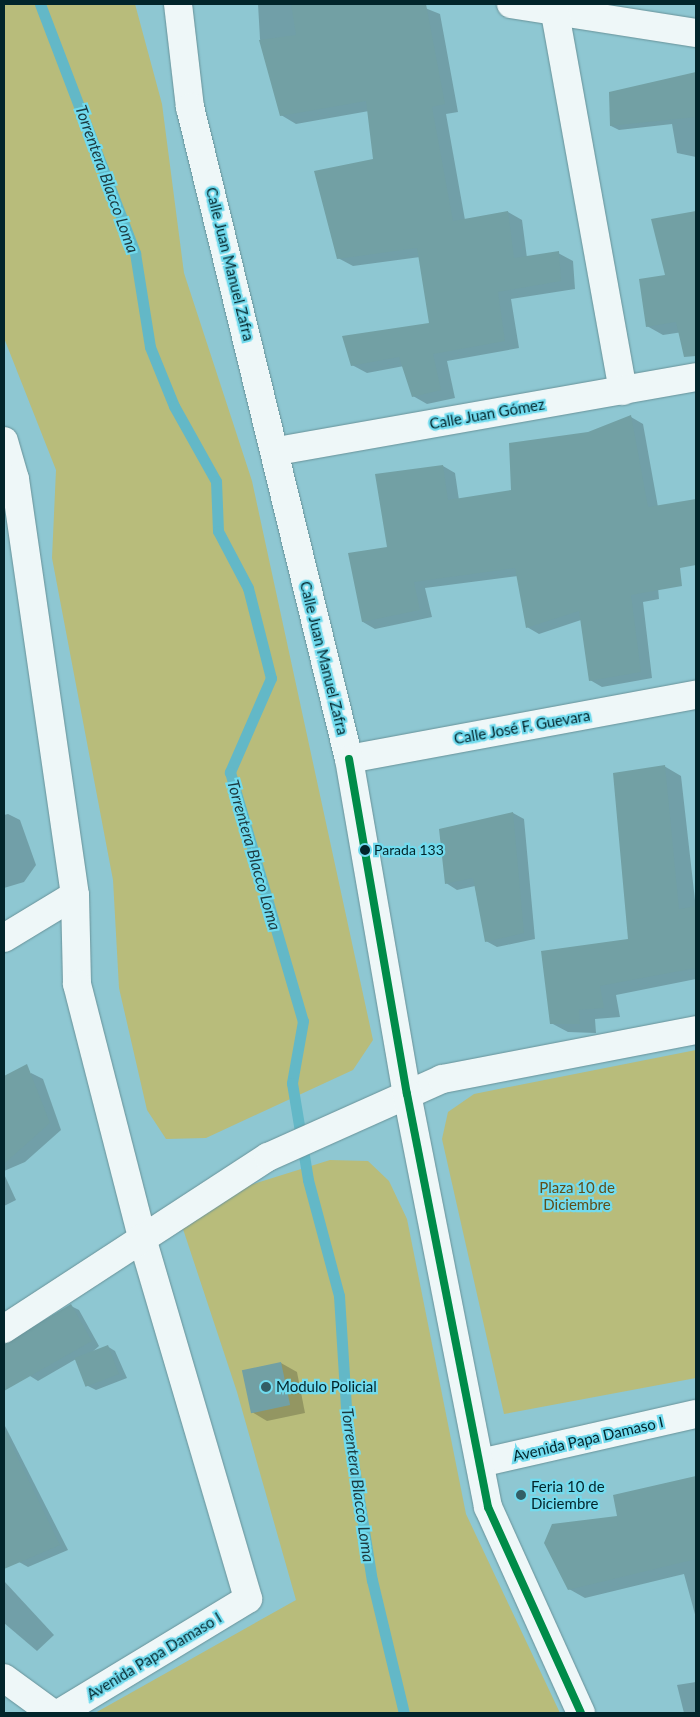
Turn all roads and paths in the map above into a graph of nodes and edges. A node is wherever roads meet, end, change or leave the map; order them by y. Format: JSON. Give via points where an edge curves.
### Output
{"nodes":[{"id":1,"x":178,"y":4,"type":"edge"},
{"id":2,"x":511,"y":4,"type":"edge"},
{"id":3,"x":555,"y":13,"type":"junction"},
{"id":4,"x":696,"y":34,"type":"edge"},
{"id":5,"x":696,"y":377,"type":"edge"},
{"id":6,"x":623,"y":390,"type":"junction"},
{"id":7,"x":4,"y":441,"type":"edge"},
{"id":8,"x":277,"y":451,"type":"junction"},
{"id":9,"x":14,"y":549,"type":"edge"},
{"id":10,"x":696,"y":695,"type":"edge"},
{"id":11,"x":349,"y":760,"type":"junction"},
{"id":12,"x":75,"y":895,"type":"junction"},
{"id":13,"x":4,"y":938,"type":"edge"},
{"id":14,"x":696,"y":1030,"type":"edge"},
{"id":15,"x":407,"y":1094,"type":"junction"},
{"id":16,"x":142,"y":1238,"type":"junction"},
{"id":17,"x":4,"y":1329,"type":"edge"},
{"id":18,"x":696,"y":1414,"type":"edge"},
{"id":19,"x":480,"y":1463,"type":"junction"},
{"id":20,"x":4,"y":1678,"type":"edge"},
{"id":21,"x":52,"y":1713,"type":"edge"},
{"id":22,"x":60,"y":1713,"type":"edge"},
{"id":23,"x":581,"y":1713,"type":"edge"}],
"edges":[{"from":1,"to":8,"type":"street","name":"Calle Juan Manuel Zafra","via":[[190,107]]},
{"from":2,"to":3,"type":"street"},
{"from":3,"to":4,"type":"street"},
{"from":3,"to":6,"type":"street"},
{"from":5,"to":6,"type":"street","name":"Calle Juan Gómez"},
{"from":6,"to":8,"type":"street","name":"Calle Juan Gómez"},
{"from":7,"to":9,"type":"street","via":[[15,479]]},
{"from":8,"to":11,"type":"street","name":"Calle Juan Manuel Zafra"},
{"from":9,"to":12,"type":"street"},
{"from":10,"to":11,"type":"street","name":"Calle José F. Guevara"},
{"from":11,"to":15,"type":"street","name":"Calle Juan Manuel Zafra"},
{"from":12,"to":13,"type":"street"},
{"from":12,"to":16,"type":"street","via":[[77,984]]},
{"from":14,"to":15,"type":"street","via":[[442,1079]]},
{"from":15,"to":16,"type":"street","via":[[268,1157]]},
{"from":15,"to":19,"type":"street","name":"Calle Juan Manuel Zafra"},
{"from":16,"to":17,"type":"street"},
{"from":16,"to":22,"type":"street","name":"Avenida Papa Damaso I","via":[[248,1599]]},
{"from":18,"to":19,"type":"street","name":"Avenida Papa Damaso I"},
{"from":19,"to":23,"type":"street","name":"Calle Juan Manuel Zafra","via":[[488,1507]]},
{"from":20,"to":21,"type":"street"}]}
